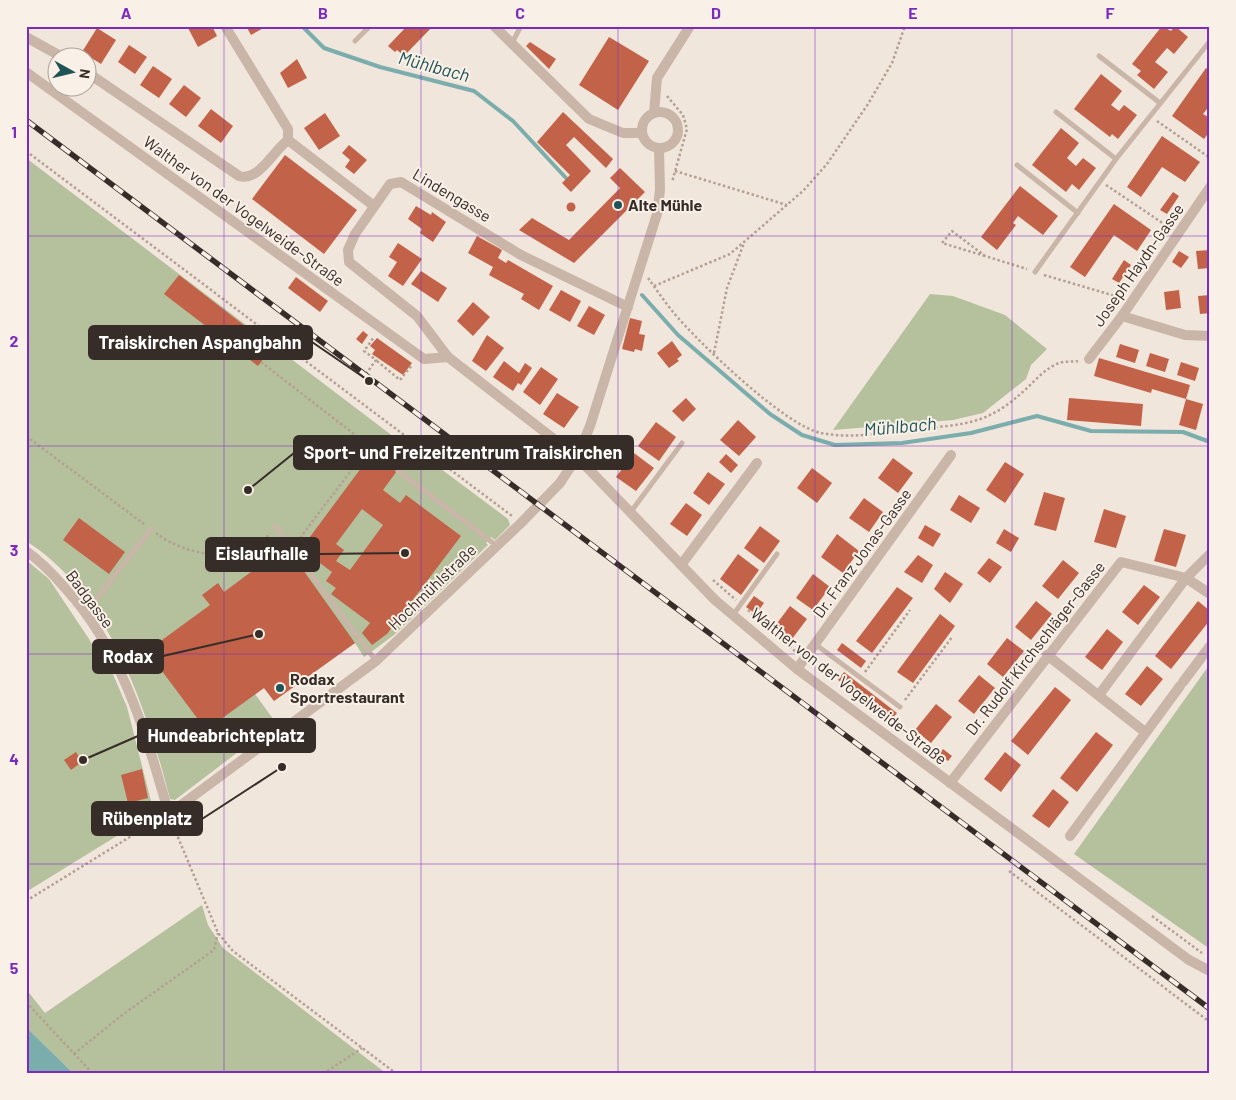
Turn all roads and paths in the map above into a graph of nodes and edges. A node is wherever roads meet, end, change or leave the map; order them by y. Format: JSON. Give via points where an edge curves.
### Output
{"nodes":[{"id":1,"x":225,"y":26,"type":"edge"},
{"id":2,"x":370,"y":26,"type":"edge"},
{"id":3,"x":494,"y":26,"type":"edge"},
{"id":4,"x":521,"y":26,"type":"edge"},
{"id":5,"x":690,"y":26,"type":"edge"},
{"id":6,"x":905,"y":26,"type":"edge"},
{"id":7,"x":26,"y":37,"type":"edge"},
{"id":8,"x":356,"y":41,"type":"dead end"},
{"id":9,"x":1210,"y":41,"type":"edge"},
{"id":10,"x":512,"y":43,"type":"junction"},
{"id":11,"x":48,"y":49,"type":"edge"},
{"id":12,"x":1099,"y":56,"type":"dead end"},
{"id":13,"x":26,"y":72,"type":"edge"},
{"id":14,"x":98,"y":80,"type":"edge"},
{"id":15,"x":1160,"y":103,"type":"junction"},
{"id":16,"x":654,"y":112,"type":"junction"},
{"id":17,"x":1056,"y":112,"type":"dead end"},
{"id":18,"x":1150,"y":116,"type":"junction"},
{"id":19,"x":642,"y":133,"type":"junction"},
{"id":20,"x":288,"y":140,"type":"junction"},
{"id":21,"x":659,"y":148,"type":"junction"},
{"id":22,"x":26,"y":151,"type":"edge"},
{"id":23,"x":1210,"y":158,"type":"edge"},
{"id":24,"x":1116,"y":159,"type":"junction"},
{"id":25,"x":1017,"y":165,"type":"dead end"},
{"id":26,"x":675,"y":171,"type":"dead end"},
{"id":27,"x":1100,"y":182,"type":"junction"},
{"id":28,"x":1210,"y":187,"type":"edge"},
{"id":29,"x":787,"y":205,"type":"junction"},
{"id":30,"x":374,"y":206,"type":"junction"},
{"id":31,"x":1078,"y":213,"type":"junction"},
{"id":32,"x":1178,"y":233,"type":"junction"},
{"id":33,"x":744,"y":242,"type":"junction"},
{"id":34,"x":985,"y":256,"type":"junction"},
{"id":35,"x":641,"y":268,"type":"junction"},
{"id":36,"x":1035,"y":272,"type":"junction"},
{"id":37,"x":654,"y":286,"type":"junction"},
{"id":38,"x":1132,"y":301,"type":"junction"},
{"id":39,"x":628,"y":308,"type":"junction"},
{"id":40,"x":1122,"y":316,"type":"junction"},
{"id":41,"x":380,"y":327,"type":"junction"},
{"id":42,"x":1210,"y":336,"type":"edge"},
{"id":43,"x":714,"y":353,"type":"junction"},
{"id":44,"x":418,"y":355,"type":"junction"},
{"id":45,"x":448,"y":357,"type":"junction"},
{"id":46,"x":1089,"y":359,"type":"joint"},
{"id":47,"x":376,"y":360,"type":"junction"},
{"id":48,"x":261,"y":362,"type":"dead end"},
{"id":49,"x":363,"y":378,"type":"dead end"},
{"id":50,"x":26,"y":436,"type":"edge"},
{"id":51,"x":682,"y":442,"type":"dead end"},
{"id":52,"x":369,"y":446,"type":"junction"},
{"id":53,"x":951,"y":455,"type":"dead end"},
{"id":54,"x":380,"y":456,"type":"dead end"},
{"id":55,"x":577,"y":457,"type":"junction"},
{"id":56,"x":757,"y":464,"type":"dead end"},
{"id":57,"x":398,"y":470,"type":"dead end"},
{"id":58,"x":630,"y":513,"type":"junction"},
{"id":59,"x":521,"y":523,"type":"junction"},
{"id":60,"x":276,"y":526,"type":"joint"},
{"id":61,"x":151,"y":529,"type":"junction"},
{"id":62,"x":497,"y":546,"type":"junction"},
{"id":63,"x":292,"y":549,"type":"junction"},
{"id":64,"x":26,"y":552,"type":"edge"},
{"id":65,"x":777,"y":554,"type":"dead end"},
{"id":66,"x":1210,"y":554,"type":"edge"},
{"id":67,"x":681,"y":565,"type":"junction"},
{"id":68,"x":707,"y":575,"type":"dead end"},
{"id":69,"x":1186,"y":578,"type":"junction"},
{"id":70,"x":1210,"y":594,"type":"edge"},
{"id":71,"x":741,"y":604,"type":"junction"},
{"id":72,"x":910,"y":610,"type":"dead end"},
{"id":73,"x":85,"y":613,"type":"junction"},
{"id":74,"x":733,"y":615,"type":"junction"},
{"id":75,"x":952,"y":637,"type":"dead end"},
{"id":76,"x":816,"y":644,"type":"junction"},
{"id":77,"x":1210,"y":646,"type":"edge"},
{"id":78,"x":1047,"y":655,"type":"junction"},
{"id":79,"x":805,"y":659,"type":"junction"},
{"id":80,"x":376,"y":661,"type":"junction"},
{"id":81,"x":797,"y":669,"type":"junction"},
{"id":82,"x":861,"y":677,"type":"junction"},
{"id":83,"x":1099,"y":695,"type":"junction"},
{"id":84,"x":900,"y":706,"type":"joint"},
{"id":85,"x":1145,"y":732,"type":"junction"},
{"id":86,"x":950,"y":783,"type":"junction"},
{"id":87,"x":169,"y":814,"type":"junction"},
{"id":88,"x":1070,"y":836,"type":"dead end"},
{"id":89,"x":1009,"y":871,"type":"dead end"},
{"id":90,"x":26,"y":901,"type":"edge"},
{"id":91,"x":1146,"y":912,"type":"dead end"},
{"id":92,"x":218,"y":933,"type":"junction"},
{"id":93,"x":1210,"y":957,"type":"edge"},
{"id":94,"x":1210,"y":971,"type":"edge"},
{"id":95,"x":26,"y":1002,"type":"edge"},
{"id":96,"x":1210,"y":1022,"type":"edge"},
{"id":97,"x":362,"y":1048,"type":"junction"},
{"id":98,"x":74,"y":1054,"type":"junction"},
{"id":99,"x":93,"y":1074,"type":"edge"},
{"id":100,"x":324,"y":1074,"type":"edge"},
{"id":101,"x":398,"y":1074,"type":"edge"}],
"edges":[{"from":1,"to":20,"type":"street","via":[[288,129]]},
{"from":2,"to":8,"type":"lane"},
{"from":3,"to":10,"type":"street"},
{"from":4,"to":10,"type":"lane"},
{"from":5,"to":16,"type":"street","via":[[657,78]]},
{"from":6,"to":29,"type":"path","via":[[892,63],[868,104],[827,164]]},
{"from":7,"to":11,"type":"street"},
{"from":9,"to":15,"type":"lane"},
{"from":10,"to":19,"type":"street","via":[[589,119],[623,133]]},
{"from":12,"to":15,"type":"lane"},
{"from":13,"to":41,"type":"street","name":"Walther von der Vogelweide-Straße"},
{"from":14,"to":20,"type":"street","name":"Walther von der Vogelweide-Straße","via":[[239,176],[253,176]]},
{"from":15,"to":18,"type":"lane"},
{"from":16,"to":19,"type":"street","via":[[644,120]]},
{"from":16,"to":21,"type":"street","via":[[666,112],[678,124],[675,141]]},
{"from":17,"to":24,"type":"lane"},
{"from":18,"to":23,"type":"path"},
{"from":18,"to":24,"type":"lane"},
{"from":19,"to":21,"type":"street","via":[[648,144]]},
{"from":20,"to":30,"type":"street"},
{"from":21,"to":35,"type":"street","name":"Hochmühlstraße","via":[[657,214]]},
{"from":22,"to":59,"type":"path"},
{"from":24,"to":27,"type":"lane"},
{"from":25,"to":31,"type":"lane"},
{"from":26,"to":29,"type":"path"},
{"from":27,"to":31,"type":"lane"},
{"from":27,"to":32,"type":"path"},
{"from":28,"to":32,"type":"street","name":"Joseph Haydn-Gasse"},
{"from":29,"to":33,"type":"path"},
{"from":30,"to":39,"type":"street","name":"Lindengasse","via":[[390,184],[405,184],[521,255]]},
{"from":30,"to":45,"type":"street","name":"Walther von der Vogelweide-Straße","via":[[355,234],[348,250],[349,262],[417,316]]},
{"from":31,"to":36,"type":"lane"},
{"from":32,"to":38,"type":"street","name":"Joseph Haydn-Gasse"},
{"from":33,"to":37,"type":"path","via":[[730,254]]},
{"from":33,"to":43,"type":"path","via":[[727,288]]},
{"from":34,"to":34,"type":"path","via":[[968,251],[942,243],[952,230]]},
{"from":34,"to":36,"type":"path"},
{"from":35,"to":37,"type":"path"},
{"from":35,"to":39,"type":"street","name":"Hochmühlstraße"},
{"from":36,"to":38,"type":"path"},
{"from":37,"to":43,"type":"path","via":[[673,312]]},
{"from":38,"to":40,"type":"street","name":"Joseph Haydn-Gasse"},
{"from":39,"to":55,"type":"street","name":"Hochmühlstraße"},
{"from":40,"to":42,"type":"street","via":[[1185,335]]},
{"from":40,"to":46,"type":"street","name":"Joseph Haydn-Gasse"},
{"from":41,"to":44,"type":"street","name":"Walther von der Vogelweide-Straße"},
{"from":41,"to":47,"type":"path","via":[[364,351]]},
{"from":43,"to":46,"type":"path","via":[[773,406],[802,425],[820,433],[847,436],[950,426],[982,418],[998,411],[1059,363]]},
{"from":44,"to":45,"type":"street","via":[[424,359]]},
{"from":44,"to":47,"type":"path","via":[[400,380]]},
{"from":45,"to":55,"type":"street","name":"Walther von der Vogelweide-Straße"},
{"from":47,"to":49,"type":"path"},
{"from":48,"to":52,"type":"path"},
{"from":50,"to":61,"type":"path"},
{"from":51,"to":58,"type":"lane"},
{"from":52,"to":54,"type":"lane"},
{"from":52,"to":63,"type":"path"},
{"from":53,"to":76,"type":"street","name":"Dr. Franz Jonas-Gasse"},
{"from":55,"to":58,"type":"street","name":"Walther von der Vogelweide-Straße"},
{"from":55,"to":59,"type":"street","name":"Hochmühlstraße","via":[[560,483]]},
{"from":56,"to":67,"type":"street"},
{"from":57,"to":62,"type":"lane"},
{"from":58,"to":67,"type":"street","name":"Walther von der Vogelweide-Straße"},
{"from":59,"to":62,"type":"street","name":"Hochmühlstraße"},
{"from":60,"to":61,"type":"path","via":[[265,541],[252,548],[224,554],[192,550]]},
{"from":60,"to":63,"type":"lane"},
{"from":61,"to":73,"type":"lane"},
{"from":62,"to":80,"type":"street","name":"Hochmühlstraße"},
{"from":63,"to":80,"type":"lane"},
{"from":64,"to":73,"type":"street","name":"Badgasse","via":[[41,561]]},
{"from":65,"to":71,"type":"lane"},
{"from":66,"to":69,"type":"street"},
{"from":67,"to":74,"type":"street","name":"Walther von der Vogelweide-Straße"},
{"from":68,"to":71,"type":"path"},
{"from":69,"to":70,"type":"street"},
{"from":69,"to":78,"type":"street","name":"Dr. Rudolf Kirchschläger-Gasse","via":[[1121,562]]},
{"from":69,"to":83,"type":"street"},
{"from":71,"to":74,"type":"lane"},
{"from":71,"to":79,"type":"path"},
{"from":72,"to":82,"type":"path"},
{"from":73,"to":87,"type":"street","name":"Badgasse","via":[[120,668],[149,744]]},
{"from":74,"to":81,"type":"street","name":"Walther von der Vogelweide-Straße"},
{"from":75,"to":84,"type":"path"},
{"from":76,"to":79,"type":"street","name":"Dr. Franz Jonas-Gasse"},
{"from":76,"to":82,"type":"lane"},
{"from":77,"to":85,"type":"street"},
{"from":78,"to":83,"type":"street"},
{"from":78,"to":86,"type":"street","name":"Dr. Rudolf Kirchschläger-Gasse"},
{"from":79,"to":81,"type":"street","name":"Dr. Franz Jonas-Gasse"},
{"from":80,"to":87,"type":"street","name":"Hochmühlstraße"},
{"from":81,"to":86,"type":"street","name":"Walther von der Vogelweide-Straße"},
{"from":82,"to":84,"type":"lane"},
{"from":83,"to":85,"type":"street"},
{"from":85,"to":88,"type":"street"},
{"from":86,"to":94,"type":"street","name":"Walther von der Vogelweide-Straße","via":[[1189,960]]},
{"from":87,"to":90,"type":"path"},
{"from":87,"to":92,"type":"path"},
{"from":89,"to":96,"type":"path"},
{"from":91,"to":93,"type":"path"},
{"from":92,"to":97,"type":"path","via":[[233,951]]},
{"from":92,"to":98,"type":"path","via":[[214,950],[122,1015]]},
{"from":95,"to":98,"type":"path"},
{"from":97,"to":100,"type":"path"},
{"from":97,"to":101,"type":"path"},
{"from":98,"to":99,"type":"path"}]}
